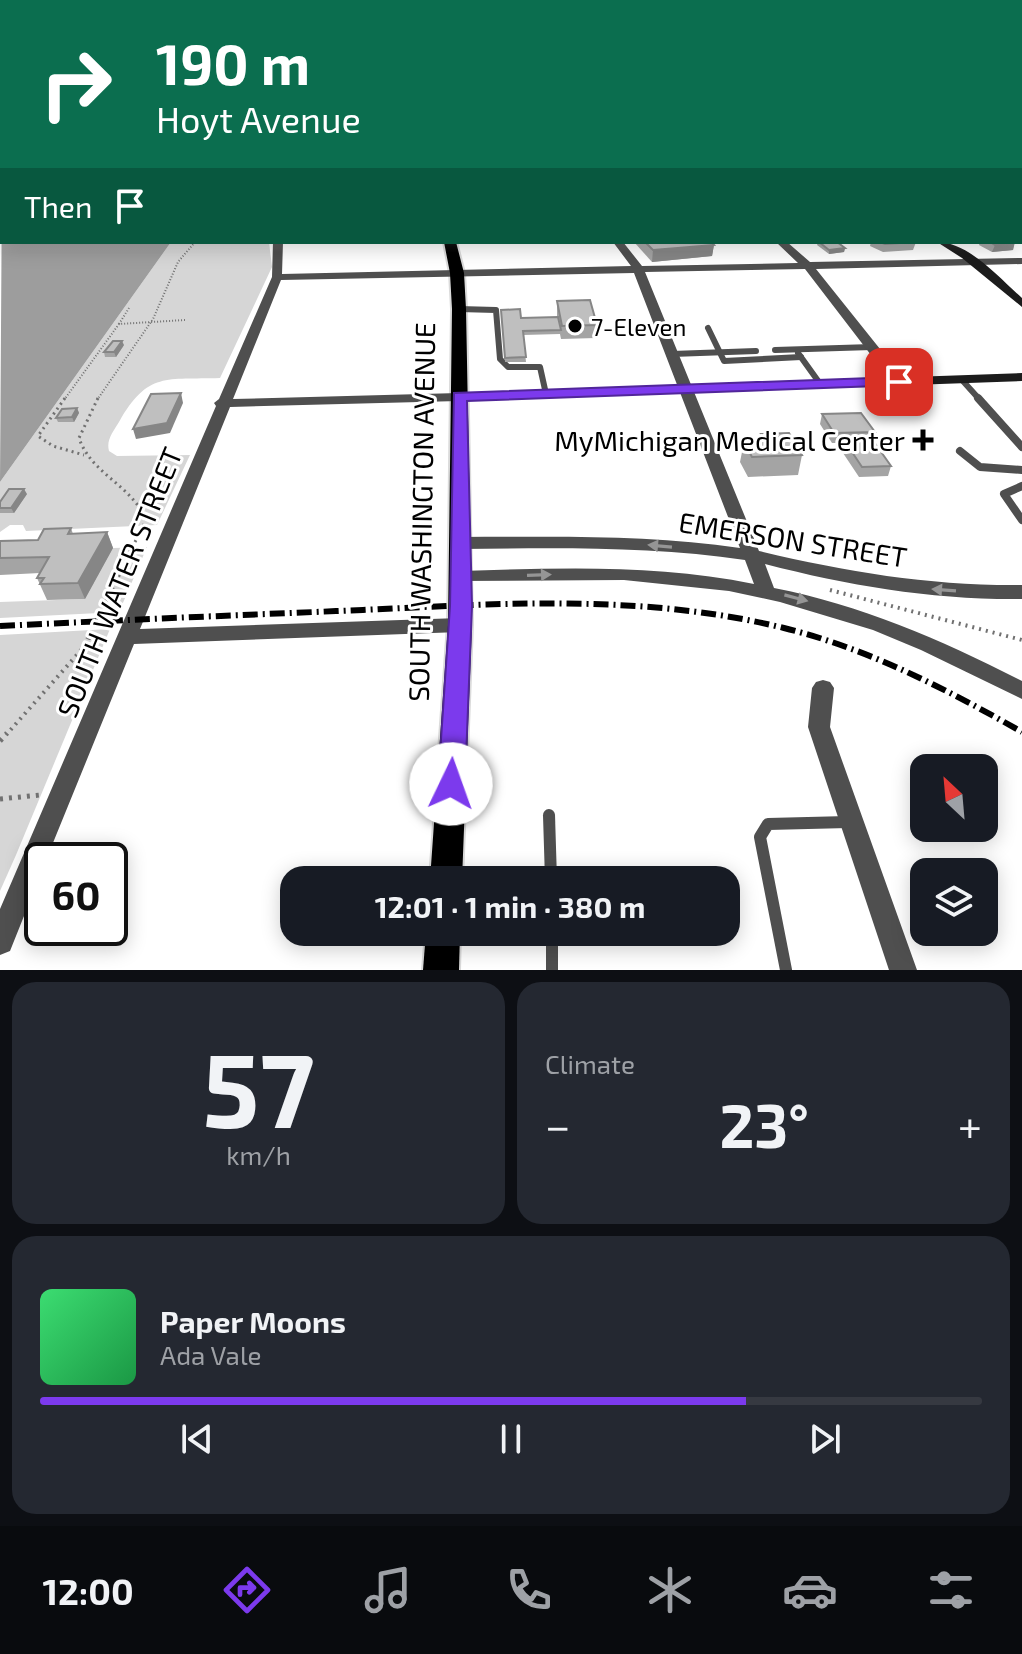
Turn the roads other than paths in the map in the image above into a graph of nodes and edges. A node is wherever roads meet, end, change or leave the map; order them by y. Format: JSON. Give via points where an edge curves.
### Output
{"nodes":[{"id":1,"x":278,"y":244,"type":"edge"},
{"id":2,"x":450,"y":244,"type":"edge"},
{"id":3,"x":620,"y":244,"type":"edge"},
{"id":4,"x":783,"y":244,"type":"edge"},
{"id":5,"x":945,"y":244,"type":"edge"},
{"id":6,"x":972,"y":261,"type":"junction"},
{"id":7,"x":1022,"y":261,"type":"edge"},
{"id":8,"x":808,"y":266,"type":"junction"},
{"id":9,"x":638,"y":268,"type":"junction"},
{"id":10,"x":457,"y":273,"type":"junction"},
{"id":11,"x":277,"y":277,"type":"junction"},
{"id":12,"x":1022,"y":304,"type":"edge"},
{"id":13,"x":459,"y":309,"type":"junction"},
{"id":14,"x":708,"y":328,"type":"dead end"},
{"id":15,"x":872,"y":347,"type":"junction"},
{"id":16,"x":796,"y":349,"type":"junction"},
{"id":17,"x":775,"y":350,"type":"dead end"},
{"id":18,"x":756,"y":351,"type":"dead end"},
{"id":19,"x":719,"y":352,"type":"junction"},
{"id":20,"x":672,"y":354,"type":"junction"},
{"id":21,"x":801,"y":357,"type":"junction"},
{"id":22,"x":1022,"y":377,"type":"edge"},
{"id":23,"x":962,"y":380,"type":"junction"},
{"id":24,"x":899,"y":382,"type":"junction"},
{"id":25,"x":821,"y":385,"type":"junction"},
{"id":26,"x":688,"y":389,"type":"junction"},
{"id":27,"x":546,"y":394,"type":"junction"},
{"id":28,"x":459,"y":397,"type":"junction"},
{"id":29,"x":221,"y":403,"type":"junction"},
{"id":30,"x":1022,"y":447,"type":"edge"},
{"id":31,"x":960,"y":451,"type":"dead end"},
{"id":32,"x":1022,"y":470,"type":"edge"},
{"id":33,"x":1022,"y":486,"type":"edge"},
{"id":34,"x":1022,"y":520,"type":"edge"},
{"id":35,"x":460,"y":543,"type":"junction"},
{"id":36,"x":752,"y":556,"type":"junction"},
{"id":37,"x":461,"y":577,"type":"junction"},
{"id":38,"x":766,"y":590,"type":"junction"},
{"id":39,"x":1022,"y":592,"type":"edge"},
{"id":40,"x":460,"y":625,"type":"junction"},
{"id":41,"x":127,"y":637,"type":"junction"},
{"id":42,"x":983,"y":670,"type":"junction"},
{"id":43,"x":1022,"y":681,"type":"edge"},
{"id":44,"x":823,"y":688,"type":"dead end"},
{"id":45,"x":1022,"y":691,"type":"edge"},
{"id":46,"x":549,"y":815,"type":"dead end"},
{"id":47,"x":852,"y":822,"type":"junction"},
{"id":48,"x":447,"y":866,"type":"edge"},
{"id":49,"x":551,"y":866,"type":"edge"},
{"id":50,"x":0,"y":941,"type":"edge"},
{"id":51,"x":442,"y":946,"type":"edge"},
{"id":52,"x":552,"y":946,"type":"edge"},
{"id":53,"x":441,"y":970,"type":"edge"},
{"id":54,"x":552,"y":970,"type":"edge"},
{"id":55,"x":786,"y":970,"type":"edge"},
{"id":56,"x":903,"y":970,"type":"edge"}],
"edges":[{"from":1,"to":11,"type":"street","name":"SOUTH WATER STREET"},
{"from":2,"to":10,"type":"main road","name":"SOUTH WASHINGTON AVENUE"},
{"from":3,"to":9,"type":"street"},
{"from":4,"to":8,"type":"street"},
{"from":5,"to":6,"type":"street"},
{"from":6,"to":7,"type":"street"},
{"from":6,"to":8,"type":"street"},
{"from":6,"to":12,"type":"street"},
{"from":8,"to":9,"type":"street"},
{"from":8,"to":15,"type":"street"},
{"from":9,"to":10,"type":"street"},
{"from":9,"to":20,"type":"street"},
{"from":10,"to":11,"type":"street"},
{"from":10,"to":13,"type":"main road","name":"SOUTH WASHINGTON AVENUE"},
{"from":11,"to":29,"type":"street","name":"SOUTH WATER STREET"},
{"from":13,"to":27,"type":"lane","via":[[496,310],[500,359],[508,367],[540,367]]},
{"from":13,"to":28,"type":"main road","name":"SOUTH WASHINGTON AVENUE"},
{"from":14,"to":19,"type":"lane"},
{"from":15,"to":16,"type":"lane"},
{"from":15,"to":24,"type":"street"},
{"from":16,"to":17,"type":"lane"},
{"from":16,"to":21,"type":"lane"},
{"from":18,"to":19,"type":"lane"},
{"from":19,"to":20,"type":"lane"},
{"from":19,"to":21,"type":"lane","via":[[724,361]]},
{"from":20,"to":26,"type":"street"},
{"from":21,"to":25,"type":"lane"},
{"from":22,"to":23,"type":"street"},
{"from":23,"to":24,"type":"street"},
{"from":23,"to":30,"type":"lane"},
{"from":24,"to":25,"type":"street"},
{"from":25,"to":26,"type":"street"},
{"from":26,"to":27,"type":"street"},
{"from":26,"to":36,"type":"street"},
{"from":27,"to":28,"type":"street"},
{"from":28,"to":29,"type":"street"},
{"from":28,"to":35,"type":"main road","name":"SOUTH WASHINGTON AVENUE"},
{"from":29,"to":41,"type":"street","name":"SOUTH WATER STREET"},
{"from":31,"to":32,"type":"lane","via":[[988,470]]},
{"from":33,"to":34,"type":"lane","via":[[1004,494]]},
{"from":36,"to":35,"type":"street","name":"EMERSON STREET","one_way":true,"via":[[621,543]]},
{"from":35,"to":37,"type":"main road","name":"SOUTH WASHINGTON AVENUE"},
{"from":36,"to":38,"type":"street"},
{"from":39,"to":36,"type":"street","name":"EMERSON STREET","one_way":true,"via":[[909,588]]},
{"from":37,"to":38,"type":"street","name":"EMERSON STREET","one_way":true,"via":[[624,574]]},
{"from":37,"to":40,"type":"main road","name":"SOUTH WASHINGTON AVENUE"},
{"from":38,"to":42,"type":"street","name":"EMERSON STREET","one_way":true,"via":[[891,629]]},
{"from":40,"to":41,"type":"street"},
{"from":40,"to":48,"type":"main road","name":"SOUTH WASHINGTON AVENUE"},
{"from":41,"to":50,"type":"street","name":"SOUTH WATER STREET"},
{"from":42,"to":43,"type":"street"},
{"from":42,"to":45,"type":"street","name":"EMERSON STREET"},
{"from":44,"to":47,"type":"street","via":[[819,727]]},
{"from":46,"to":49,"type":"lane"},
{"from":47,"to":55,"type":"lane","via":[[768,824],[760,837]]},
{"from":47,"to":56,"type":"street"},
{"from":51,"to":53,"type":"main road"},
{"from":52,"to":54,"type":"lane"}]}
